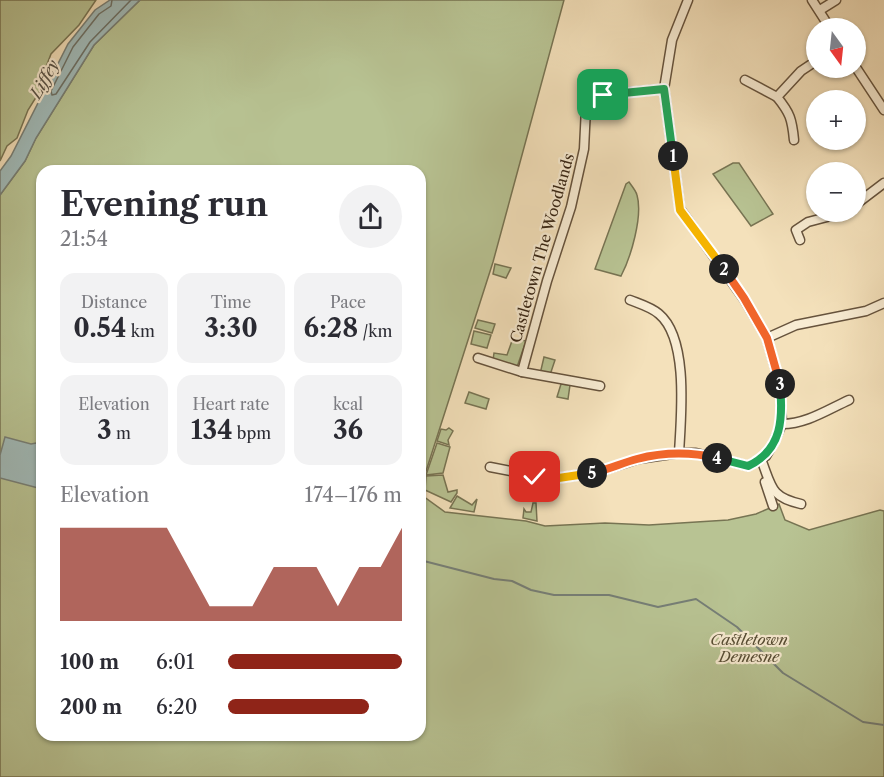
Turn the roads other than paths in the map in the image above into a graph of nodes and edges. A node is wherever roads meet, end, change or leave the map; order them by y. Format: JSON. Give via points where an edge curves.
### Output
{"nodes":[{"id":1,"x":687,"y":0,"type":"edge"},
{"id":2,"x":812,"y":0,"type":"edge"},
{"id":3,"x":836,"y":0,"type":"edge"},
{"id":4,"x":820,"y":10,"type":"junction"},
{"id":5,"x":824,"y":18,"type":"edge"},
{"id":6,"x":806,"y":67,"type":"edge"},
{"id":7,"x":865,"y":78,"type":"edge"},
{"id":8,"x":745,"y":80,"type":"dead end"},
{"id":9,"x":664,"y":89,"type":"junction"},
{"id":10,"x":777,"y":97,"type":"junction"},
{"id":11,"x":882,"y":99,"type":"edge"},
{"id":12,"x":884,"y":110,"type":"edge"},
{"id":13,"x":794,"y":140,"type":"dead end"},
{"id":14,"x":884,"y":183,"type":"edge"},
{"id":15,"x":866,"y":197,"type":"edge"},
{"id":16,"x":808,"y":222,"type":"edge"},
{"id":17,"x":800,"y":240,"type":"dead end"},
{"id":18,"x":630,"y":300,"type":"dead end"},
{"id":19,"x":884,"y":303,"type":"edge"},
{"id":20,"x":767,"y":338,"type":"junction"},
{"id":21,"x":478,"y":358,"type":"dead end"},
{"id":22,"x":522,"y":372,"type":"junction"},
{"id":23,"x":600,"y":386,"type":"dead end"},
{"id":24,"x":849,"y":400,"type":"dead end"},
{"id":25,"x":782,"y":424,"type":"junction"},
{"id":26,"x":679,"y":453,"type":"junction"},
{"id":27,"x":759,"y":460,"type":"junction"},
{"id":28,"x":490,"y":467,"type":"dead end"},
{"id":29,"x":801,"y":504,"type":"dead end"},
{"id":30,"x":773,"y":507,"type":"dead end"}],
"edges":[{"from":1,"to":9,"type":"street","via":[[672,40]]},
{"from":2,"to":4,"type":"street"},
{"from":3,"to":4,"type":"street"},
{"from":4,"to":5,"type":"street"},
{"from":6,"to":10,"type":"street"},
{"from":7,"to":11,"type":"street"},
{"from":8,"to":10,"type":"street"},
{"from":9,"to":20,"type":"street","via":[[680,210],[744,298]]},
{"from":9,"to":22,"type":"street","name":"Castletown The Woodlands","via":[[599,95],[587,103],[584,149],[571,207]]},
{"from":10,"to":13,"type":"street","via":[[793,121]]},
{"from":11,"to":12,"type":"street"},
{"from":14,"to":15,"type":"street"},
{"from":16,"to":17,"type":"street","via":[[796,230]]},
{"from":18,"to":26,"type":"street","via":[[660,314],[669,326],[682,372]]},
{"from":19,"to":20,"type":"street","via":[[866,311],[796,325]]},
{"from":20,"to":25,"type":"street","via":[[780,385]]},
{"from":21,"to":22,"type":"street"},
{"from":22,"to":23,"type":"street"},
{"from":24,"to":25,"type":"street","via":[[806,421]]},
{"from":25,"to":27,"type":"street","via":[[773,444]]},
{"from":26,"to":27,"type":"street","via":[[696,453],[748,466]]},
{"from":26,"to":28,"type":"street","via":[[552,479]]},
{"from":27,"to":29,"type":"street","via":[[783,500]]},
{"from":27,"to":30,"type":"street"}]}
